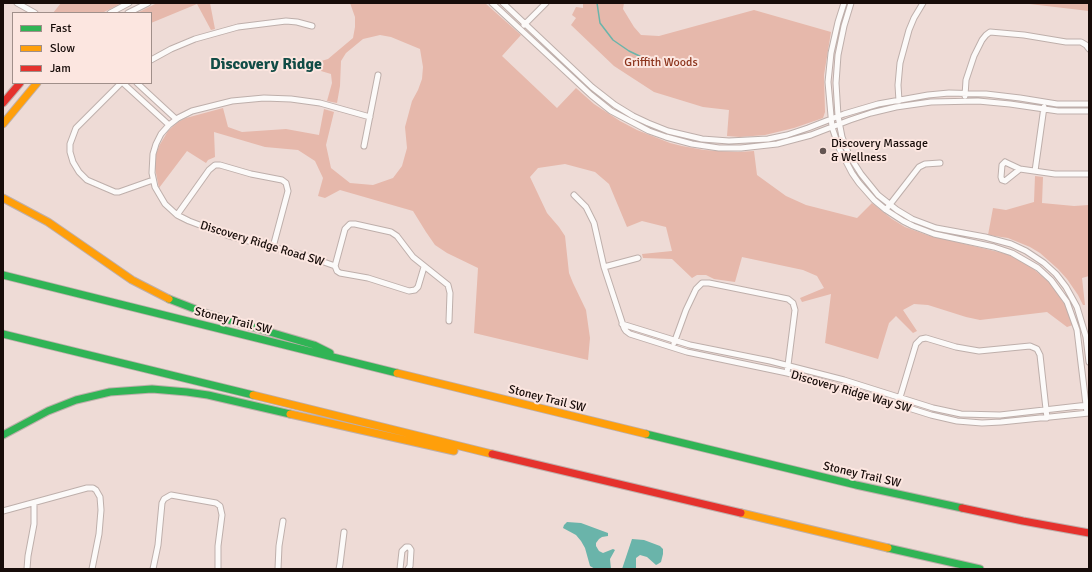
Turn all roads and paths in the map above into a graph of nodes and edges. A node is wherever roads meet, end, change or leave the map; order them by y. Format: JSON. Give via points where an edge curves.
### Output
{"nodes":[{"id":1,"x":17,"y":3,"type":"edge"},
{"id":2,"x":129,"y":3,"type":"edge"},
{"id":3,"x":148,"y":3,"type":"edge"},
{"id":4,"x":492,"y":3,"type":"edge"},
{"id":5,"x":503,"y":3,"type":"edge"},
{"id":6,"x":546,"y":3,"type":"edge"},
{"id":7,"x":844,"y":3,"type":"edge"},
{"id":8,"x":851,"y":3,"type":"edge"},
{"id":9,"x":923,"y":3,"type":"edge"},
{"id":10,"x":33,"y":12,"type":"edge"},
{"id":11,"x":112,"y":12,"type":"edge"},
{"id":12,"x":130,"y":12,"type":"edge"},
{"id":13,"x":525,"y":24,"type":"junction"},
{"id":14,"x":312,"y":26,"type":"dead end"},
{"id":15,"x":520,"y":29,"type":"junction"},
{"id":16,"x":1089,"y":49,"type":"edge"},
{"id":17,"x":832,"y":53,"type":"junction"},
{"id":18,"x":838,"y":55,"type":"junction"},
{"id":19,"x":152,"y":59,"type":"edge"},
{"id":20,"x":572,"y":68,"type":"junction"},
{"id":21,"x":567,"y":74,"type":"junction"},
{"id":22,"x":378,"y":75,"type":"dead end"},
{"id":23,"x":19,"y":84,"type":"edge"},
{"id":24,"x":36,"y":84,"type":"edge"},
{"id":25,"x":121,"y":84,"type":"edge"},
{"id":26,"x":123,"y":84,"type":"edge"},
{"id":27,"x":138,"y":84,"type":"edge"},
{"id":28,"x":965,"y":93,"type":"junction"},
{"id":29,"x":899,"y":99,"type":"junction"},
{"id":30,"x":964,"y":100,"type":"junction"},
{"id":31,"x":1045,"y":102,"type":"junction"},
{"id":32,"x":3,"y":103,"type":"edge"},
{"id":33,"x":1089,"y":104,"type":"edge"},
{"id":34,"x":615,"y":105,"type":"junction"},
{"id":35,"x":900,"y":106,"type":"junction"},
{"id":36,"x":1044,"y":109,"type":"junction"},
{"id":37,"x":611,"y":111,"type":"junction"},
{"id":38,"x":1089,"y":111,"type":"edge"},
{"id":39,"x":838,"y":116,"type":"junction"},
{"id":40,"x":370,"y":117,"type":"junction"},
{"id":41,"x":831,"y":119,"type":"junction"},
{"id":42,"x":172,"y":122,"type":"junction"},
{"id":43,"x":3,"y":124,"type":"edge"},
{"id":44,"x":839,"y":124,"type":"junction"},
{"id":45,"x":832,"y":127,"type":"junction"},
{"id":46,"x":668,"y":131,"type":"junction"},
{"id":47,"x":666,"y":138,"type":"junction"},
{"id":48,"x":768,"y":139,"type":"junction"},
{"id":49,"x":364,"y":146,"type":"dead end"},
{"id":50,"x":769,"y":146,"type":"junction"},
{"id":51,"x":940,"y":163,"type":"dead end"},
{"id":52,"x":1020,"y":169,"type":"dead end"},
{"id":53,"x":1035,"y":171,"type":"junction"},
{"id":54,"x":1089,"y":174,"type":"edge"},
{"id":55,"x":864,"y":179,"type":"junction"},
{"id":56,"x":153,"y":180,"type":"junction"},
{"id":57,"x":859,"y":183,"type":"junction"},
{"id":58,"x":574,"y":196,"type":"dead end"},
{"id":59,"x":3,"y":198,"type":"edge"},
{"id":60,"x":890,"y":205,"type":"junction"},
{"id":61,"x":886,"y":210,"type":"junction"},
{"id":62,"x":177,"y":215,"type":"junction"},
{"id":63,"x":936,"y":228,"type":"junction"},
{"id":64,"x":934,"y":234,"type":"junction"},
{"id":65,"x":985,"y":237,"type":"junction"},
{"id":66,"x":984,"y":245,"type":"junction"},
{"id":67,"x":273,"y":247,"type":"junction"},
{"id":68,"x":638,"y":258,"type":"dead end"},
{"id":69,"x":335,"y":266,"type":"junction"},
{"id":70,"x":424,"y":267,"type":"junction"},
{"id":71,"x":604,"y":267,"type":"junction"},
{"id":72,"x":3,"y":275,"type":"edge"},
{"id":73,"x":449,"y":321,"type":"dead end"},
{"id":74,"x":622,"y":324,"type":"junction"},
{"id":75,"x":3,"y":334,"type":"edge"},
{"id":76,"x":675,"y":341,"type":"junction"},
{"id":77,"x":673,"y":348,"type":"junction"},
{"id":78,"x":731,"y":353,"type":"junction"},
{"id":79,"x":343,"y":360,"type":"junction"},
{"id":80,"x":730,"y":360,"type":"junction"},
{"id":81,"x":1089,"y":362,"type":"edge"},
{"id":82,"x":788,"y":365,"type":"junction"},
{"id":83,"x":787,"y":373,"type":"junction"},
{"id":84,"x":844,"y":380,"type":"junction"},
{"id":85,"x":842,"y":387,"type":"junction"},
{"id":86,"x":900,"y":397,"type":"junction"},
{"id":87,"x":898,"y":404,"type":"junction"},
{"id":88,"x":1088,"y":405,"type":"edge"},
{"id":89,"x":1046,"y":410,"type":"junction"},
{"id":90,"x":1088,"y":413,"type":"edge"},
{"id":91,"x":971,"y":415,"type":"junction"},
{"id":92,"x":1046,"y":418,"type":"junction"},
{"id":93,"x":971,"y":422,"type":"junction"},
{"id":94,"x":3,"y":435,"type":"edge"},
{"id":95,"x":570,"y":473,"type":"junction"},
{"id":96,"x":34,"y":503,"type":"junction"},
{"id":97,"x":3,"y":511,"type":"edge"},
{"id":98,"x":283,"y":521,"type":"dead end"},
{"id":99,"x":1045,"y":526,"type":"junction"},
{"id":100,"x":1089,"y":528,"type":"edge"},
{"id":101,"x":344,"y":532,"type":"dead end"},
{"id":102,"x":1089,"y":533,"type":"edge"},
{"id":103,"x":924,"y":557,"type":"junction"},
{"id":104,"x":340,"y":568,"type":"edge"},
{"id":105,"x":27,"y":569,"type":"edge"},
{"id":106,"x":92,"y":569,"type":"edge"},
{"id":107,"x":153,"y":569,"type":"edge"},
{"id":108,"x":218,"y":569,"type":"edge"},
{"id":109,"x":278,"y":569,"type":"edge"},
{"id":110,"x":400,"y":569,"type":"edge"},
{"id":111,"x":408,"y":569,"type":"edge"},
{"id":112,"x":954,"y":569,"type":"edge"},
{"id":113,"x":980,"y":569,"type":"edge"}],
"edges":[{"from":1,"to":10,"type":"street"},
{"from":2,"to":11,"type":"street"},
{"from":3,"to":12,"type":"street"},
{"from":4,"to":15,"type":"street"},
{"from":5,"to":13,"type":"street"},
{"from":6,"to":13,"type":"street"},
{"from":7,"to":17,"type":"street"},
{"from":8,"to":18,"type":"street"},
{"from":9,"to":29,"type":"street","via":[[904,44],[900,63]]},
{"from":13,"to":15,"type":"street"},
{"from":13,"to":20,"type":"street"},
{"from":14,"to":19,"type":"street","via":[[286,21],[238,27],[195,39]]},
{"from":15,"to":21,"type":"street"},
{"from":16,"to":28,"type":"street","via":[[1081,42],[990,32],[982,40],[974,56],[966,80]]},
{"from":17,"to":18,"type":"street"},
{"from":17,"to":41,"type":"street","via":[[828,82]]},
{"from":18,"to":39,"type":"street"},
{"from":20,"to":21,"type":"street"},
{"from":20,"to":34,"type":"street"},
{"from":21,"to":37,"type":"street"},
{"from":22,"to":40,"type":"street"},
{"from":23,"to":32,"type":"main road"},
{"from":24,"to":43,"type":"main road"},
{"from":25,"to":56,"type":"street","via":[[76,128],[70,144],[72,162],[87,180],[115,192]]},
{"from":26,"to":42,"type":"street"},
{"from":27,"to":42,"type":"street"},
{"from":28,"to":29,"type":"street"},
{"from":28,"to":30,"type":"street"},
{"from":28,"to":31,"type":"street","via":[[1004,95]]},
{"from":29,"to":35,"type":"street"},
{"from":29,"to":39,"type":"street"},
{"from":30,"to":35,"type":"street"},
{"from":30,"to":36,"type":"street"},
{"from":31,"to":33,"type":"street"},
{"from":31,"to":36,"type":"street"},
{"from":34,"to":37,"type":"street"},
{"from":34,"to":46,"type":"street"},
{"from":35,"to":44,"type":"street"},
{"from":36,"to":38,"type":"street"},
{"from":36,"to":53,"type":"street"},
{"from":37,"to":47,"type":"street"},
{"from":39,"to":41,"type":"street"},
{"from":39,"to":44,"type":"street"},
{"from":40,"to":42,"type":"street","via":[[306,101],[264,98],[218,104],[192,111]]},
{"from":40,"to":49,"type":"street"},
{"from":41,"to":45,"type":"street"},
{"from":41,"to":48,"type":"street"},
{"from":42,"to":56,"type":"street","name":"Discovery Ridge Road SW","via":[[154,147],[151,167]]},
{"from":44,"to":45,"type":"street"},
{"from":44,"to":55,"type":"street","via":[[849,155]]},
{"from":45,"to":50,"type":"street"},
{"from":45,"to":57,"type":"street","via":[[843,157]]},
{"from":46,"to":47,"type":"street"},
{"from":46,"to":48,"type":"street","via":[[702,139]]},
{"from":47,"to":50,"type":"street","via":[[719,148]]},
{"from":48,"to":50,"type":"street"},
{"from":51,"to":60,"type":"street","via":[[919,166]]},
{"from":52,"to":53,"type":"street"},
{"from":53,"to":54,"type":"street"},
{"from":55,"to":57,"type":"street"},
{"from":55,"to":60,"type":"street"},
{"from":56,"to":62,"type":"street","name":"Discovery Ridge Road SW","via":[[161,199]]},
{"from":57,"to":61,"type":"street"},
{"from":58,"to":71,"type":"street","via":[[586,207],[592,219]]},
{"from":59,"to":79,"type":"main road","via":[[48,222],[132,280],[168,299],[208,314],[314,345]]},
{"from":60,"to":61,"type":"street"},
{"from":60,"to":63,"type":"street","via":[[912,219]]},
{"from":61,"to":64,"type":"street","via":[[913,226]]},
{"from":62,"to":67,"type":"street","name":"Discovery Ridge Road SW","via":[[216,232]]},
{"from":62,"to":67,"type":"street","via":[[215,165],[282,180],[286,183],[288,191]]},
{"from":63,"to":64,"type":"street"},
{"from":63,"to":65,"type":"street"},
{"from":64,"to":66,"type":"street"},
{"from":65,"to":66,"type":"street"},
{"from":65,"to":81,"type":"street","via":[[1026,251],[1056,274],[1071,294],[1079,311]]},
{"from":66,"to":88,"type":"street","via":[[1029,261],[1061,292],[1078,330]]},
{"from":67,"to":69,"type":"street","name":"Discovery Ridge Road SW"},
{"from":68,"to":71,"type":"street"},
{"from":69,"to":70,"type":"street","name":"Discovery Ridge Road SW","via":[[340,273],[368,278],[409,291],[418,287]]},
{"from":69,"to":70,"type":"street","via":[[345,229],[353,223],[394,234]]},
{"from":70,"to":73,"type":"street","via":[[448,285]]},
{"from":71,"to":74,"type":"street"},
{"from":72,"to":79,"type":"main road","name":"Stoney Trail SW"},
{"from":74,"to":76,"type":"street","name":"Discovery Ridge Way SW"},
{"from":74,"to":77,"type":"street","name":"Discovery Ridge Way SW","via":[[624,330],[630,334]]},
{"from":75,"to":95,"type":"main road"},
{"from":76,"to":77,"type":"street"},
{"from":76,"to":78,"type":"street","name":"Discovery Ridge Way SW"},
{"from":76,"to":82,"type":"street","via":[[686,310],[700,284],[709,282],[788,299],[793,303],[795,306]]},
{"from":77,"to":80,"type":"street","name":"Discovery Ridge Way SW"},
{"from":78,"to":80,"type":"street"},
{"from":78,"to":82,"type":"street","name":"Discovery Ridge Way SW"},
{"from":79,"to":99,"type":"main road","name":"Stoney Trail SW","via":[[849,483]]},
{"from":80,"to":83,"type":"street","name":"Discovery Ridge Way SW"},
{"from":82,"to":83,"type":"street"},
{"from":82,"to":84,"type":"street","name":"Discovery Ridge Way SW"},
{"from":83,"to":85,"type":"street","name":"Discovery Ridge Way SW"},
{"from":84,"to":85,"type":"street"},
{"from":84,"to":86,"type":"street","name":"Discovery Ridge Way SW"},
{"from":85,"to":87,"type":"street","name":"Discovery Ridge Way SW"},
{"from":86,"to":87,"type":"street"},
{"from":86,"to":89,"type":"street","via":[[916,344],[923,338],[979,351],[1030,346],[1037,349],[1040,355]]},
{"from":86,"to":91,"type":"street","name":"Discovery Ridge Way SW","via":[[942,410]]},
{"from":87,"to":93,"type":"street","name":"Discovery Ridge Way SW","via":[[940,418]]},
{"from":88,"to":89,"type":"street","name":"Discovery Ridge Way SW"},
{"from":88,"to":90,"type":"street"},
{"from":89,"to":91,"type":"street","name":"Discovery Ridge Way SW"},
{"from":89,"to":92,"type":"street"},
{"from":90,"to":92,"type":"street","name":"Discovery Ridge Way SW"},
{"from":91,"to":93,"type":"street"},
{"from":92,"to":93,"type":"street","name":"Discovery Ridge Way SW"},
{"from":94,"to":95,"type":"main road","via":[[48,411],[76,400],[110,392],[158,389],[208,395],[524,467]]},
{"from":95,"to":103,"type":"main road"},
{"from":96,"to":97,"type":"street"},
{"from":96,"to":105,"type":"street","via":[[34,524]]},
{"from":96,"to":106,"type":"street","via":[[87,488],[93,488],[98,492],[100,528]]},
{"from":98,"to":109,"type":"street"},
{"from":99,"to":100,"type":"main road","via":[[1060,524]]},
{"from":99,"to":102,"type":"main road","name":"Stoney Trail SW"},
{"from":101,"to":104,"type":"street"},
{"from":103,"to":112,"type":"main road"},
{"from":103,"to":113,"type":"main road"},
{"from":107,"to":108,"type":"street","via":[[162,504],[164,499],[171,495],[216,503],[220,506],[222,515]]},
{"from":110,"to":111,"type":"street","via":[[402,551],[408,547],[411,552]]}]}
